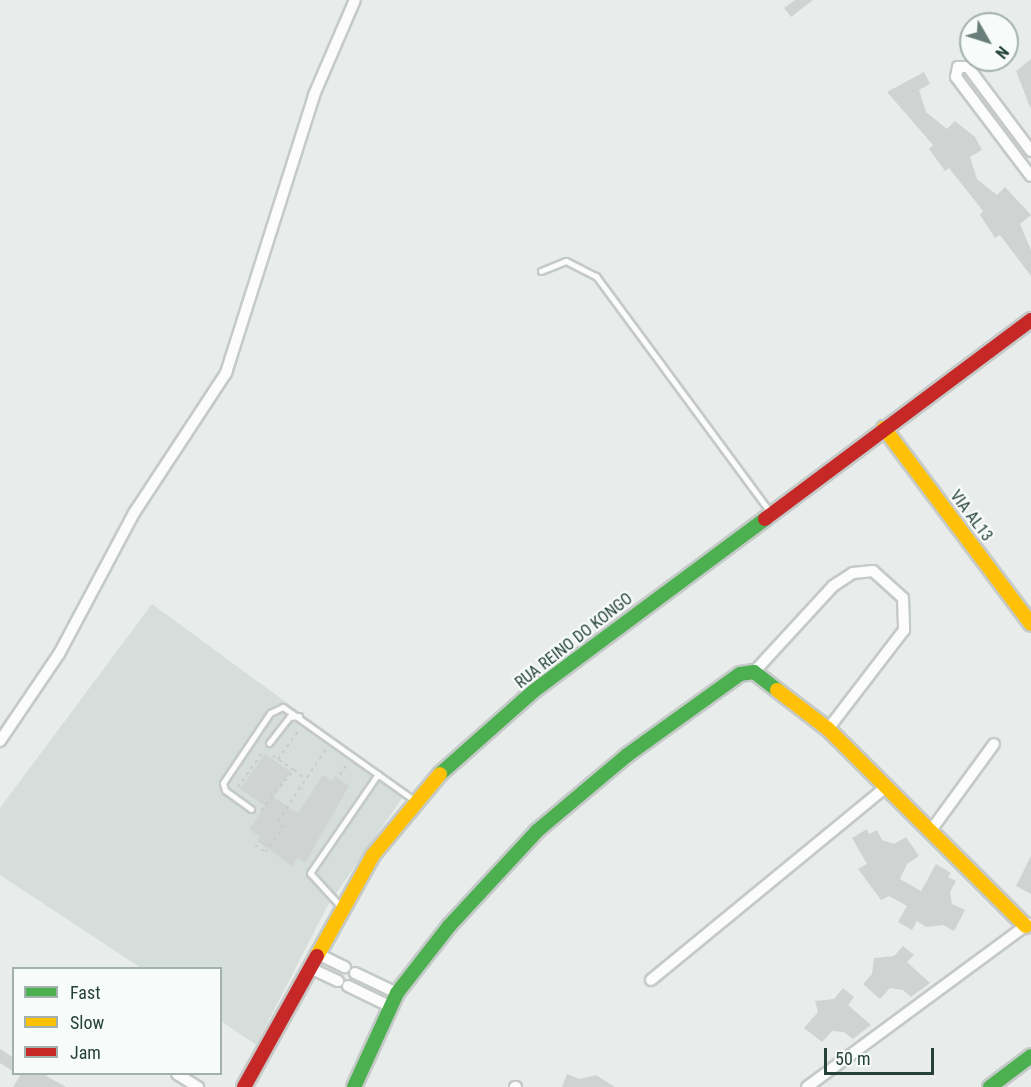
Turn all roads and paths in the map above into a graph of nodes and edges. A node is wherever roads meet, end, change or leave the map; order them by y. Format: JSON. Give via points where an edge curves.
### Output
{"nodes":[{"id":1,"x":355,"y":0,"type":"edge"},
{"id":2,"x":1031,"y":151,"type":"edge"},
{"id":3,"x":1031,"y":176,"type":"edge"},
{"id":4,"x":541,"y":271,"type":"dead end"},
{"id":5,"x":1031,"y":320,"type":"edge"},
{"id":6,"x":884,"y":428,"type":"junction"},
{"id":7,"x":770,"y":512,"type":"junction"},
{"id":8,"x":1031,"y":624,"type":"edge"},
{"id":9,"x":754,"y":672,"type":"junction"},
{"id":10,"x":283,"y":706,"type":"junction"},
{"id":11,"x":301,"y":717,"type":"junction"},
{"id":12,"x":286,"y":720,"type":"junction"},
{"id":13,"x":828,"y":729,"type":"junction"},
{"id":14,"x":303,"y":730,"type":"dead end"},
{"id":15,"x":0,"y":741,"type":"edge"},
{"id":16,"x":321,"y":742,"type":"dead end"},
{"id":17,"x":269,"y":743,"type":"joint"},
{"id":18,"x":994,"y":744,"type":"dead end"},
{"id":19,"x":327,"y":747,"type":"junction"},
{"id":20,"x":264,"y":750,"type":"junction"},
{"id":21,"x":334,"y":752,"type":"dead end"},
{"id":22,"x":341,"y":757,"type":"dead end"},
{"id":23,"x":278,"y":759,"type":"junction"},
{"id":24,"x":348,"y":762,"type":"junction"},
{"id":25,"x":357,"y":769,"type":"dead end"},
{"id":26,"x":294,"y":770,"type":"junction"},
{"id":27,"x":340,"y":774,"type":"dead end"},
{"id":28,"x":378,"y":774,"type":"junction"},
{"id":29,"x":305,"y":779,"type":"junction"},
{"id":30,"x":887,"y":786,"type":"junction"},
{"id":31,"x":234,"y":791,"type":"dead end"},
{"id":32,"x":414,"y":800,"type":"junction"},
{"id":33,"x":253,"y":807,"type":"joint"},
{"id":34,"x":932,"y":829,"type":"junction"},
{"id":35,"x":255,"y":844,"type":"dead end"},
{"id":36,"x":343,"y":909,"type":"junction"},
{"id":37,"x":1028,"y":924,"type":"edge"},
{"id":38,"x":318,"y":954,"type":"junction"},
{"id":39,"x":310,"y":968,"type":"junction"},
{"id":40,"x":651,"y":980,"type":"dead end"},
{"id":41,"x":398,"y":993,"type":"junction"},
{"id":42,"x":391,"y":1007,"type":"junction"},
{"id":43,"x":1031,"y":1056,"type":"edge"},
{"id":44,"x":179,"y":1075,"type":"edge"},
{"id":45,"x":198,"y":1087,"type":"edge"},
{"id":46,"x":244,"y":1087,"type":"edge"},
{"id":47,"x":354,"y":1087,"type":"edge"},
{"id":48,"x":807,"y":1087,"type":"edge"},
{"id":49,"x":990,"y":1087,"type":"edge"}],
"edges":[{"from":1,"to":15,"type":"street","via":[[314,95],[226,373],[134,513],[59,654]]},
{"from":2,"to":3,"type":"street","via":[[968,67],[958,67],[956,77]]},
{"from":4,"to":7,"type":"lane","via":[[566,261],[596,276]]},
{"from":5,"to":6,"type":"street","name":"RUA REINO DO KONGO"},
{"from":6,"to":7,"type":"street","name":"RUA REINO DO KONGO"},
{"from":6,"to":8,"type":"street","name":"VIA AL13"},
{"from":7,"to":32,"type":"street","name":"RUA REINO DO KONGO","via":[[536,690]]},
{"from":9,"to":13,"type":"street"},
{"from":9,"to":13,"type":"street","via":[[833,586],[853,573],[873,571],[903,598],[904,630]]},
{"from":9,"to":41,"type":"street","via":[[728,680],[700,699],[537,831],[450,925]]},
{"from":10,"to":11,"type":"lane"},
{"from":10,"to":12,"type":"lane"},
{"from":10,"to":33,"type":"lane","via":[[270,713],[223,783],[225,790]]},
{"from":11,"to":12,"type":"lane"},
{"from":11,"to":28,"type":"lane"},
{"from":12,"to":17,"type":"lane"},
{"from":13,"to":30,"type":"street"},
{"from":14,"to":23,"type":"path","via":[[296,732]]},
{"from":16,"to":19,"type":"path"},
{"from":17,"to":20,"type":"path"},
{"from":18,"to":34,"type":"street"},
{"from":19,"to":21,"type":"path"},
{"from":19,"to":29,"type":"path"},
{"from":20,"to":23,"type":"path"},
{"from":20,"to":31,"type":"path"},
{"from":22,"to":24,"type":"path"},
{"from":23,"to":26,"type":"path"},
{"from":24,"to":25,"type":"path"},
{"from":24,"to":27,"type":"path"},
{"from":26,"to":29,"type":"path"},
{"from":26,"to":33,"type":"path","via":[[264,812]]},
{"from":28,"to":32,"type":"lane"},
{"from":28,"to":36,"type":"lane","via":[[310,873]]},
{"from":29,"to":35,"type":"path","via":[[278,821],[283,828],[265,852]]},
{"from":30,"to":34,"type":"street"},
{"from":30,"to":40,"type":"street"},
{"from":32,"to":36,"type":"street","name":"RUA REINO DO KONGO","via":[[373,855]]},
{"from":34,"to":37,"type":"street"},
{"from":36,"to":38,"type":"street","name":"RUA REINO DO KONGO"},
{"from":37,"to":48,"type":"street"},
{"from":38,"to":39,"type":"street","name":"RUA REINO DO KONGO"},
{"from":38,"to":41,"type":"street"},
{"from":39,"to":42,"type":"street"},
{"from":39,"to":46,"type":"street","name":"RUA REINO DO KONGO"},
{"from":41,"to":42,"type":"street"},
{"from":42,"to":47,"type":"street"},
{"from":43,"to":49,"type":"street"},
{"from":44,"to":45,"type":"street"}]}
